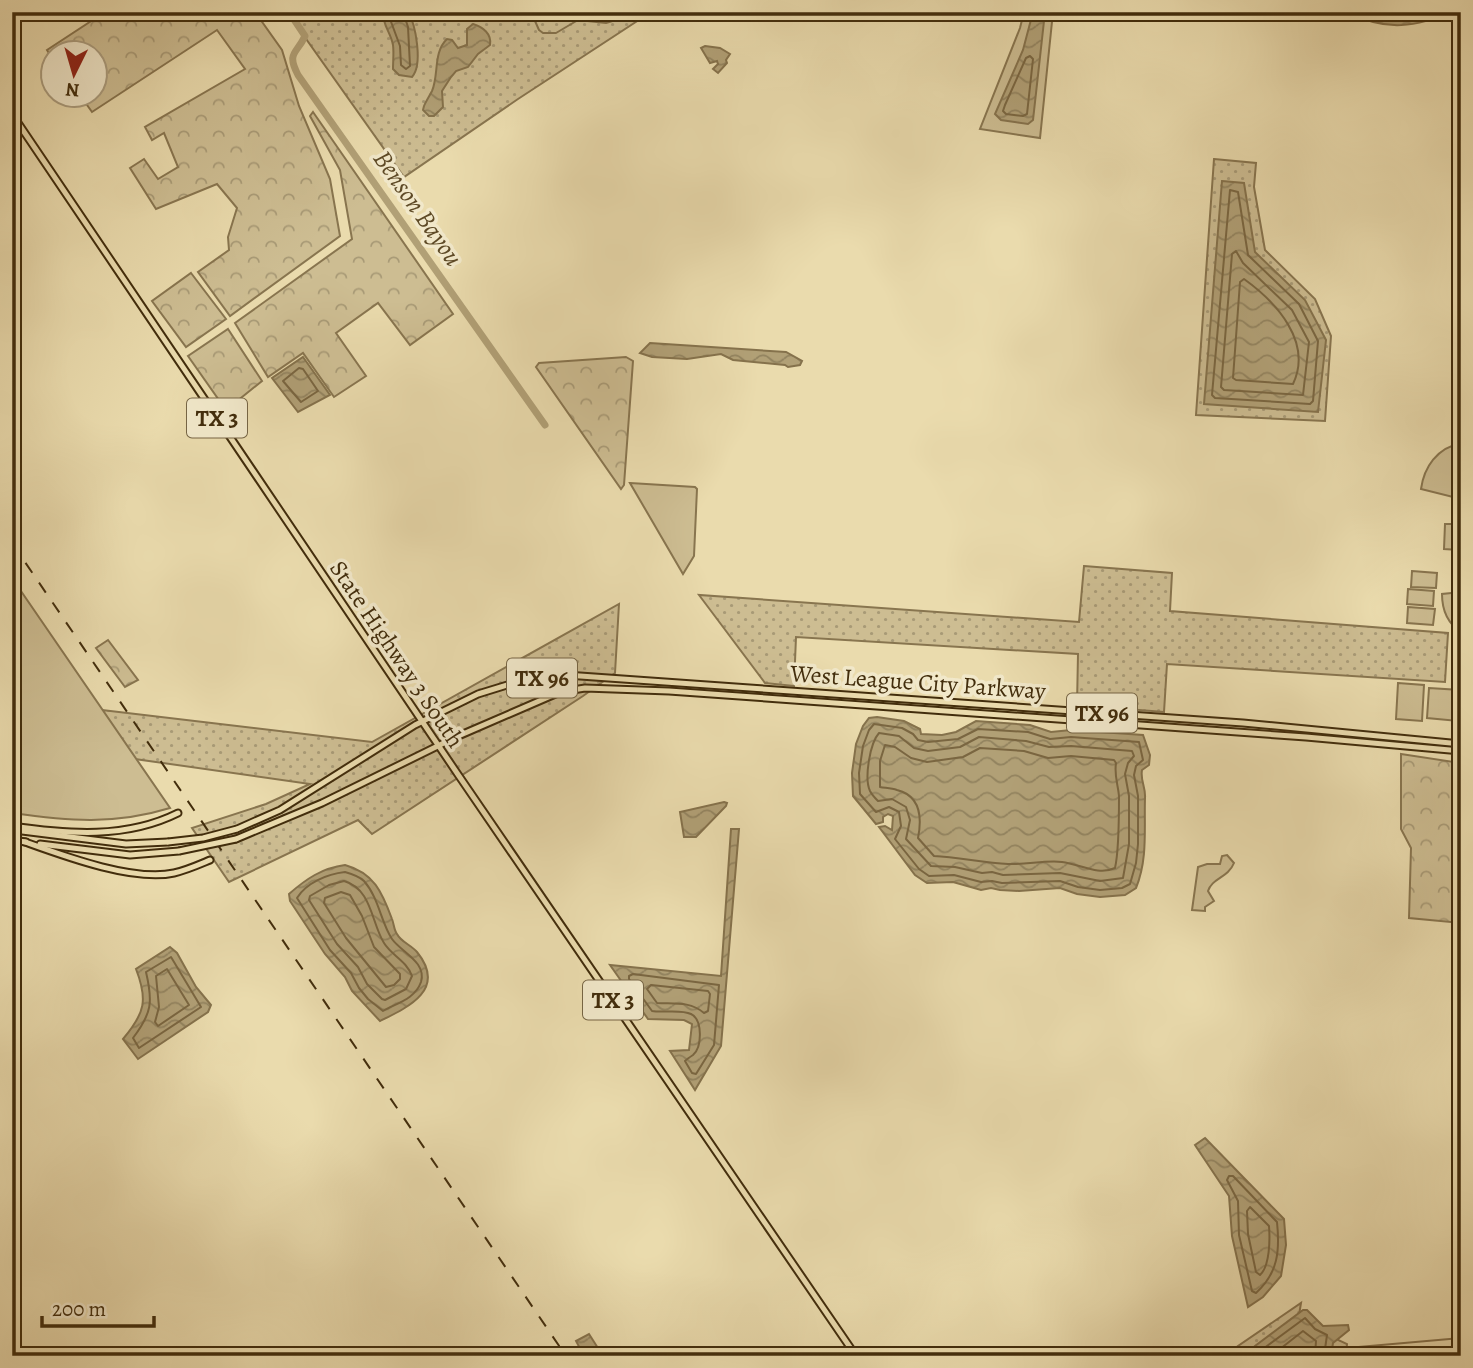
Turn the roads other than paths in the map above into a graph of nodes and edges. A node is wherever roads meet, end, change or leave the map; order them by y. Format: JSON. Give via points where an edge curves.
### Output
{"nodes":[{"id":1,"x":12,"y":114,"type":"edge"},
{"id":2,"x":670,"y":682,"type":"junction"},
{"id":3,"x":669,"y":691,"type":"junction"},
{"id":4,"x":422,"y":722,"type":"junction"},
{"id":5,"x":1461,"y":744,"type":"edge"},
{"id":6,"x":438,"y":745,"type":"junction"},
{"id":7,"x":1461,"y":751,"type":"edge"},
{"id":8,"x":178,"y":813,"type":"dead end"},
{"id":9,"x":12,"y":828,"type":"edge"},
{"id":10,"x":12,"y":840,"type":"edge"},
{"id":11,"x":25,"y":842,"type":"junction"},
{"id":12,"x":210,"y":860,"type":"dead end"},
{"id":13,"x":856,"y":1356,"type":"edge"}],
"edges":[{"from":1,"to":4,"type":"main road","name":"State Highway 3 South","number":"TX 3"},
{"from":2,"to":3,"type":"main road"},
{"from":2,"to":4,"type":"main road","name":"West League City Parkway","number":"TX 96","via":[[566,675],[528,679],[478,694]]},
{"from":2,"to":5,"type":"main road","name":"West League City Parkway","number":"TX 96","via":[[1244,723]]},
{"from":3,"to":6,"type":"main road","name":"West League City Parkway","number":"TX 96","via":[[585,688],[561,692]]},
{"from":3,"to":7,"type":"main road","name":"West League City Parkway","number":"TX 96"},
{"from":4,"to":6,"type":"main road","name":"State Highway 3 South","number":"TX 3"},
{"from":4,"to":9,"type":"main road","number":"TX 96","bridge":true,"via":[[280,810],[203,838],[126,844]]},
{"from":6,"to":11,"type":"main road","number":"TX 96","bridge":true,"via":[[370,781],[236,839],[130,855]]},
{"from":6,"to":13,"type":"main road","name":"State Highway 3 South","number":"TX 3"},
{"from":8,"to":9,"type":"main road","via":[[116,832]]},
{"from":10,"to":11,"type":"main road","number":"TX 96"},
{"from":11,"to":12,"type":"main road","via":[[146,875],[172,874]]}]}
